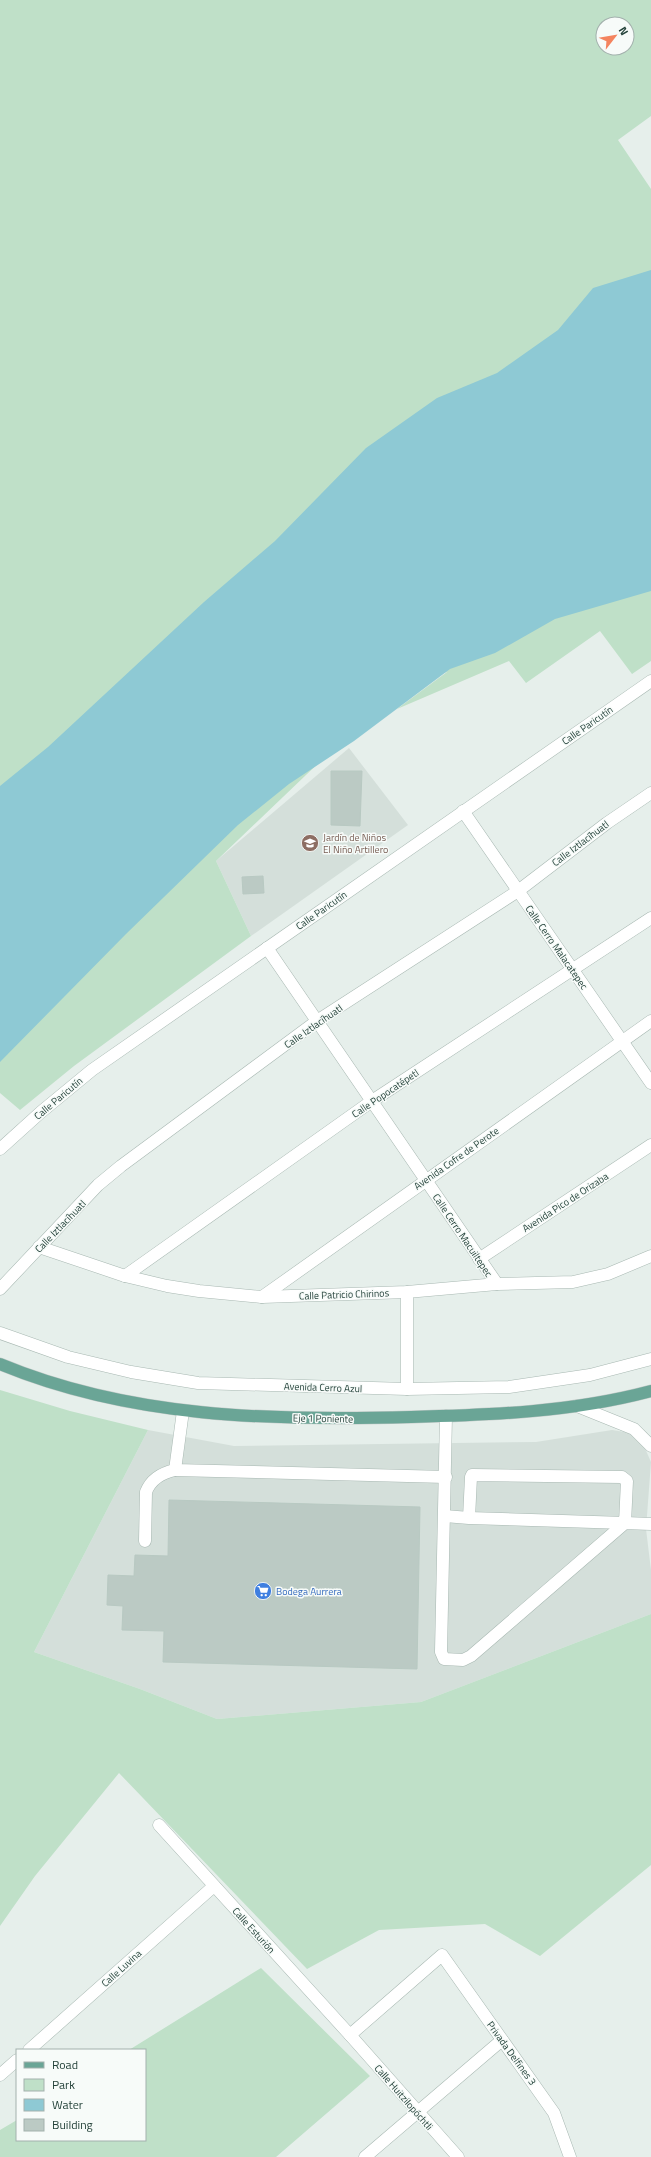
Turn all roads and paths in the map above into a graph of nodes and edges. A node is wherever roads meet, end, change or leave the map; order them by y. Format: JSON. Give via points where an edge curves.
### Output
{"nodes":[{"id":1,"x":651,"y":681,"type":"edge"},
{"id":2,"x":651,"y":793,"type":"edge"},
{"id":3,"x":463,"y":811,"type":"junction"},
{"id":4,"x":518,"y":891,"type":"junction"},
{"id":5,"x":651,"y":918,"type":"edge"},
{"id":6,"x":267,"y":948,"type":"junction"},
{"id":7,"x":572,"y":969,"type":"junction"},
{"id":8,"x":317,"y":1021,"type":"junction"},
{"id":9,"x":651,"y":1021,"type":"edge"},
{"id":10,"x":622,"y":1041,"type":"junction"},
{"id":11,"x":651,"y":1083,"type":"edge"},
{"id":12,"x":372,"y":1101,"type":"junction"},
{"id":13,"x":651,"y":1145,"type":"edge"},
{"id":14,"x":0,"y":1149,"type":"edge"},
{"id":15,"x":426,"y":1180,"type":"junction"},
{"id":16,"x":39,"y":1247,"type":"junction"},
{"id":17,"x":651,"y":1256,"type":"edge"},
{"id":18,"x":480,"y":1259,"type":"junction"},
{"id":19,"x":125,"y":1276,"type":"junction"},
{"id":20,"x":497,"y":1284,"type":"junction"},
{"id":21,"x":0,"y":1289,"type":"edge"},
{"id":22,"x":407,"y":1292,"type":"junction"},
{"id":23,"x":262,"y":1297,"type":"junction"},
{"id":24,"x":0,"y":1333,"type":"edge"},
{"id":25,"x":651,"y":1359,"type":"edge"},
{"id":26,"x":0,"y":1364,"type":"edge"},
{"id":27,"x":407,"y":1389,"type":"junction"},
{"id":28,"x":651,"y":1391,"type":"edge"},
{"id":29,"x":577,"y":1406,"type":"junction"},
{"id":30,"x":183,"y":1411,"type":"junction"},
{"id":31,"x":446,"y":1416,"type":"junction"},
{"id":32,"x":651,"y":1446,"type":"edge"},
{"id":33,"x":175,"y":1470,"type":"junction"},
{"id":34,"x":446,"y":1477,"type":"junction"},
{"id":35,"x":445,"y":1516,"type":"junction"},
{"id":36,"x":469,"y":1518,"type":"junction"},
{"id":37,"x":625,"y":1523,"type":"junction"},
{"id":38,"x":651,"y":1524,"type":"edge"},
{"id":39,"x":145,"y":1542,"type":"dead end"},
{"id":40,"x":158,"y":1825,"type":"dead end"},
{"id":41,"x":214,"y":1886,"type":"junction"},
{"id":42,"x":350,"y":2036,"type":"junction"},
{"id":43,"x":502,"y":2040,"type":"junction"},
{"id":44,"x":30,"y":2049,"type":"edge"},
{"id":45,"x":16,"y":2061,"type":"edge"},
{"id":46,"x":0,"y":2075,"type":"edge"},
{"id":47,"x":416,"y":2112,"type":"junction"},
{"id":48,"x":365,"y":2157,"type":"edge"},
{"id":49,"x":458,"y":2157,"type":"edge"},
{"id":50,"x":570,"y":2157,"type":"edge"}],
"edges":[{"from":1,"to":3,"type":"street","name":"Calle Paricutín"},
{"from":2,"to":4,"type":"street","name":"Calle Iztlacíhuatl"},
{"from":3,"to":4,"type":"street","name":"Calle Cerro Malacatepec"},
{"from":3,"to":6,"type":"street","name":"Calle Paricutín"},
{"from":4,"to":7,"type":"street","name":"Calle Cerro Malacatepec"},
{"from":4,"to":8,"type":"street","name":"Calle Iztlacíhuatl"},
{"from":5,"to":7,"type":"street","name":"Calle Popocatépetl"},
{"from":6,"to":8,"type":"street","name":"Calle Cerro Macuiltepec"},
{"from":6,"to":14,"type":"street","name":"Calle Paricutín","via":[[64,1091]]},
{"from":7,"to":10,"type":"street","name":"Calle Cerro Malacatepec"},
{"from":7,"to":12,"type":"street","name":"Calle Popocatépetl"},
{"from":8,"to":12,"type":"street","name":"Calle Cerro Macuiltepec"},
{"from":8,"to":16,"type":"street","name":"Calle Iztlacíhuatl","via":[[121,1166],[98,1185]]},
{"from":9,"to":10,"type":"street","name":"Avenida Cofre de Perote"},
{"from":10,"to":11,"type":"street","name":"Calle Cerro Malacatepec"},
{"from":10,"to":15,"type":"street","name":"Avenida Cofre de Perote"},
{"from":12,"to":15,"type":"street","name":"Calle Cerro Macuiltepec"},
{"from":12,"to":19,"type":"street","name":"Calle Popocatépetl"},
{"from":13,"to":18,"type":"street","name":"Avenida Pico de Orizaba"},
{"from":15,"to":18,"type":"street","name":"Calle Cerro Macuiltepec"},
{"from":15,"to":23,"type":"street","name":"Avenida Cofre de Perote"},
{"from":16,"to":19,"type":"street","name":"Calle Patricio Chirinos"},
{"from":16,"to":21,"type":"street","name":"Calle Iztlacíhuatl"},
{"from":17,"to":20,"type":"street","name":"Calle Patricio Chirinos","via":[[608,1274],[573,1282]]},
{"from":18,"to":20,"type":"street","name":"Calle Cerro Macuiltepec"},
{"from":19,"to":23,"type":"street","name":"Calle Patricio Chirinos","via":[[199,1291]]},
{"from":20,"to":22,"type":"street","name":"Calle Patricio Chirinos"},
{"from":22,"to":23,"type":"street","name":"Calle Patricio Chirinos"},
{"from":22,"to":27,"type":"street"},
{"from":24,"to":27,"type":"street","name":"Avenida Cerro Azul","via":[[68,1357],[131,1372],[198,1383]]},
{"from":25,"to":27,"type":"street","name":"Avenida Cerro Azul","via":[[590,1375],[509,1387]]},
{"from":26,"to":30,"type":"main road","name":"Eje 1 Poniente","via":[[78,1390]]},
{"from":28,"to":29,"type":"main road","name":"Eje 1 Poniente"},
{"from":29,"to":31,"type":"main road","name":"Eje 1 Poniente","via":[[533,1412]]},
{"from":29,"to":32,"type":"street","via":[[634,1429]]},
{"from":30,"to":31,"type":"main road","name":"Eje 1 Poniente","via":[[241,1416],[352,1419]]},
{"from":30,"to":33,"type":"street"},
{"from":31,"to":34,"type":"street"},
{"from":33,"to":34,"type":"street"},
{"from":33,"to":39,"type":"street","via":[[163,1473],[149,1485],[146,1492]]},
{"from":34,"to":35,"type":"street"},
{"from":35,"to":36,"type":"street"},
{"from":35,"to":37,"type":"street","via":[[441,1652],[447,1660],[463,1660],[471,1656]]},
{"from":36,"to":37,"type":"street"},
{"from":36,"to":37,"type":"street","via":[[472,1475],[622,1477],[625,1478],[627,1485]]},
{"from":37,"to":38,"type":"street"},
{"from":40,"to":41,"type":"street","name":"Calle Esturión"},
{"from":41,"to":42,"type":"street","name":"Calle Esturión"},
{"from":41,"to":44,"type":"street","name":"Calle Luvina"},
{"from":42,"to":43,"type":"street","name":"Privada Delfines 3","via":[[442,1955]]},
{"from":42,"to":47,"type":"street","name":"Calle Huitzilopóchtli"},
{"from":43,"to":47,"type":"street"},
{"from":43,"to":50,"type":"street","name":"Privada Delfines 3","via":[[554,2113]]},
{"from":45,"to":46,"type":"street"},
{"from":47,"to":48,"type":"street"},
{"from":47,"to":49,"type":"street","name":"Calle Huitzilopóchtli"}]}
